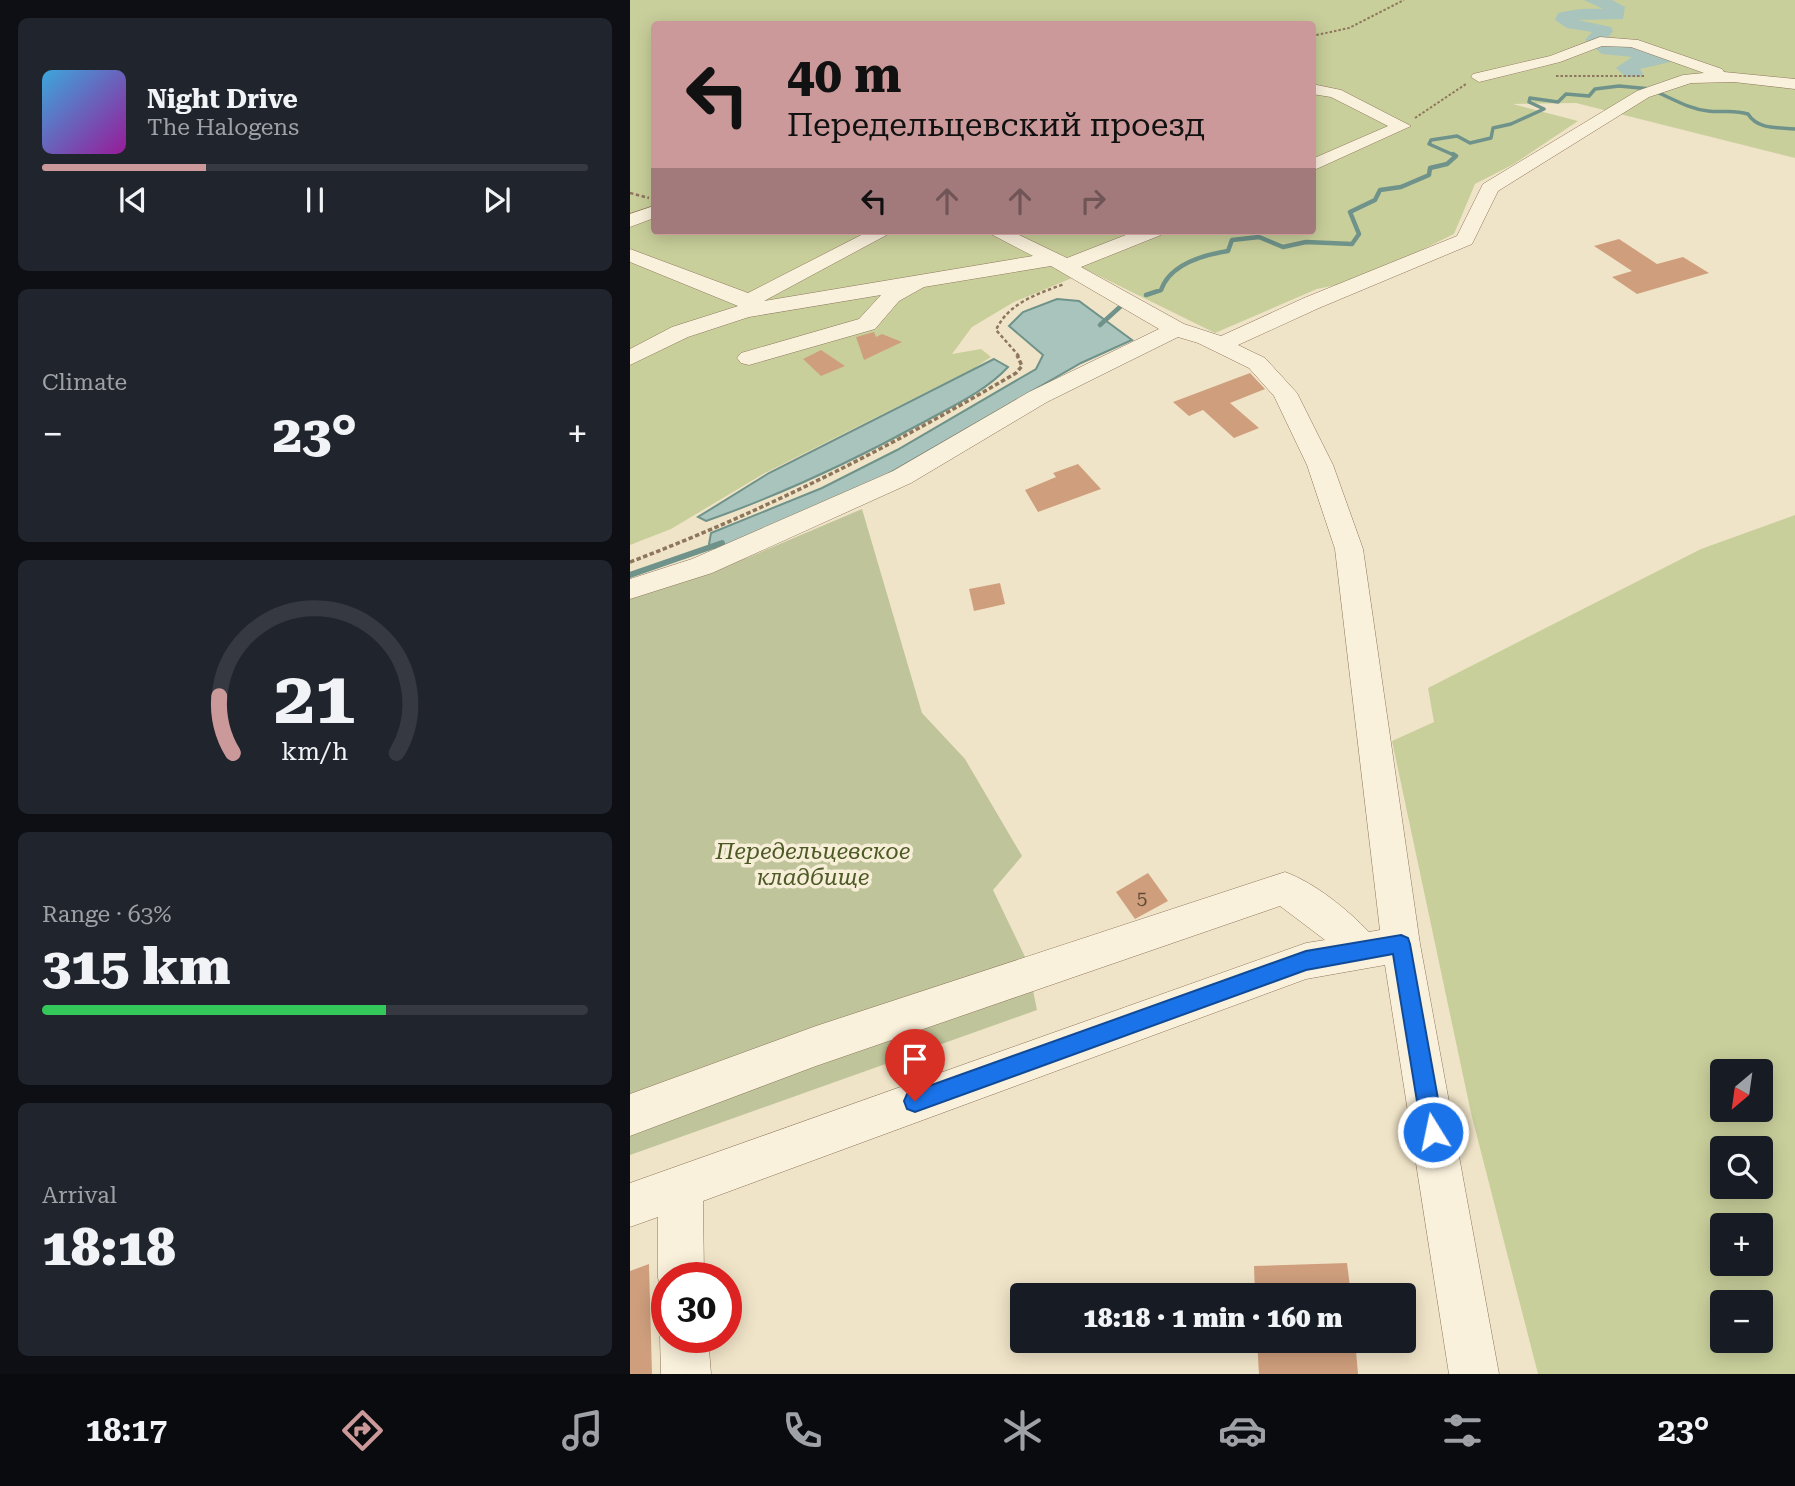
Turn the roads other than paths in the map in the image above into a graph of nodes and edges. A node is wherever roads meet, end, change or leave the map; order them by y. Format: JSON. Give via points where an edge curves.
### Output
{"nodes":[{"id":1,"x":1479,"y":77,"type":"road end"},
{"id":2,"x":1734,"y":77,"type":"junction"},
{"id":3,"x":1795,"y":84,"type":"edge"},
{"id":4,"x":1316,"y":90,"type":"edge"},
{"id":5,"x":1316,"y":164,"type":"edge"},
{"id":6,"x":651,"y":213,"type":"edge"},
{"id":7,"x":630,"y":221,"type":"edge"},
{"id":8,"x":877,"y":235,"type":"edge"},
{"id":9,"x":1003,"y":235,"type":"edge"},
{"id":10,"x":1145,"y":235,"type":"edge"},
{"id":11,"x":630,"y":255,"type":"edge"},
{"id":12,"x":1067,"y":268,"type":"junction"},
{"id":13,"x":916,"y":284,"type":"junction"},
{"id":14,"x":746,"y":305,"type":"junction"},
{"id":15,"x":1176,"y":329,"type":"junction"},
{"id":16,"x":1221,"y":345,"type":"junction"},
{"id":17,"x":630,"y":358,"type":"edge"},
{"id":18,"x":749,"y":358,"type":"dead end"},
{"id":19,"x":630,"y":589,"type":"edge"},
{"id":20,"x":1381,"y":948,"type":"junction"},
{"id":21,"x":630,"y":1115,"type":"edge"},
{"id":22,"x":680,"y":1186,"type":"junction"},
{"id":23,"x":630,"y":1205,"type":"edge"},
{"id":24,"x":681,"y":1262,"type":"edge"},
{"id":25,"x":685,"y":1353,"type":"edge"},
{"id":26,"x":686,"y":1374,"type":"edge"},
{"id":27,"x":1474,"y":1374,"type":"edge"}],
"edges":[{"from":1,"to":2,"type":"street","via":[[1555,59],[1600,41],[1633,43]]},
{"from":2,"to":3,"type":"street"},
{"from":2,"to":16,"type":"street","via":[[1689,78],[1643,94],[1490,188],[1465,240],[1322,296]]},
{"from":4,"to":5,"type":"street","via":[[1335,93],[1402,126]]},
{"from":6,"to":7,"type":"street"},
{"from":8,"to":14,"type":"street"},
{"from":9,"to":12,"type":"street"},
{"from":10,"to":12,"type":"street"},
{"from":11,"to":14,"type":"street"},
{"from":12,"to":13,"type":"street","via":[[978,270]]},
{"from":12,"to":15,"type":"street"},
{"from":13,"to":14,"type":"street"},
{"from":13,"to":18,"type":"street","via":[[891,296],[867,324]]},
{"from":14,"to":17,"type":"street"},
{"from":15,"to":16,"type":"street"},
{"from":15,"to":19,"type":"street","via":[[1038,397],[902,477],[702,566]]},
{"from":16,"to":20,"type":"street","via":[[1257,363],[1286,393],[1320,465],[1349,549]]},
{"from":20,"to":21,"type":"street","via":[[1343,930],[1285,888],[816,1046]]},
{"from":20,"to":22,"type":"street","via":[[1306,961]]},
{"from":20,"to":27,"type":"street"},
{"from":22,"to":23,"type":"street"},
{"from":22,"to":24,"type":"street"},
{"from":25,"to":26,"type":"street"}]}
